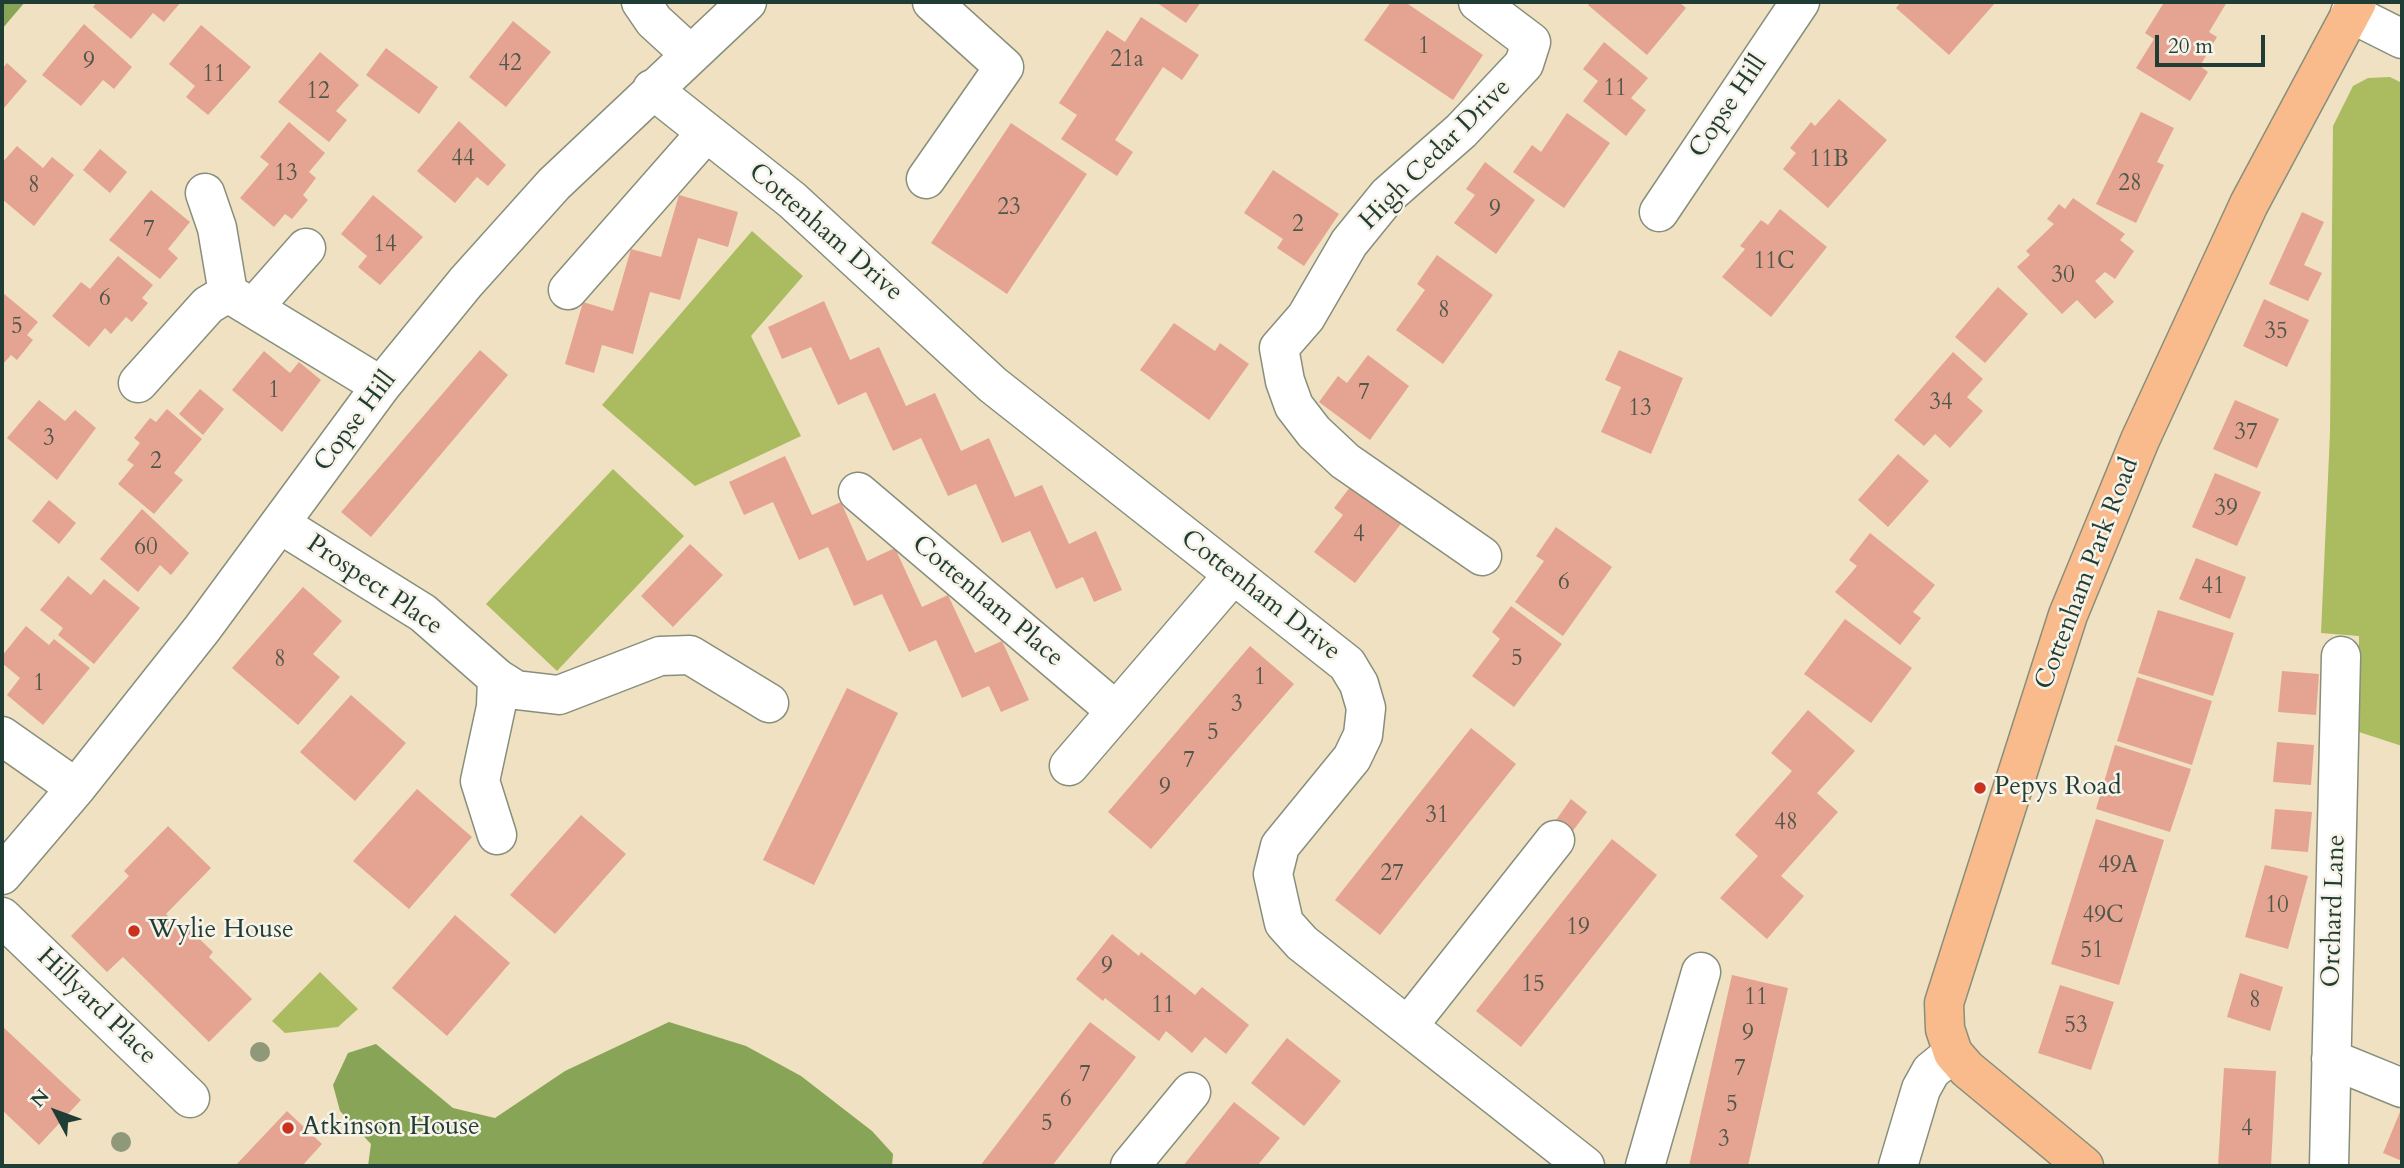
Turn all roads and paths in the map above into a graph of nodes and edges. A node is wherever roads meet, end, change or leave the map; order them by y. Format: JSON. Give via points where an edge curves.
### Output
{"nodes":[{"id":1,"x":641,"y":2,"type":"edge"},
{"id":2,"x":747,"y":2,"type":"edge"},
{"id":3,"x":932,"y":2,"type":"edge"},
{"id":4,"x":1478,"y":2,"type":"edge"},
{"id":5,"x":1800,"y":2,"type":"edge"},
{"id":6,"x":2353,"y":7,"type":"edge"},
{"id":7,"x":2402,"y":39,"type":"edge"},
{"id":8,"x":690,"y":54,"type":"junction"},
{"id":9,"x":652,"y":89,"type":"junction"},
{"id":10,"x":706,"y":133,"type":"junction"},
{"id":11,"x":926,"y":179,"type":"dead end"},
{"id":12,"x":205,"y":192,"type":"dead end"},
{"id":13,"x":1659,"y":212,"type":"dead end"},
{"id":14,"x":306,"y":248,"type":"dead end"},
{"id":15,"x":568,"y":290,"type":"dead end"},
{"id":16,"x":241,"y":301,"type":"junction"},
{"id":17,"x":138,"y":383,"type":"dead end"},
{"id":18,"x":381,"y":386,"type":"junction"},
{"id":19,"x":858,"y":492,"type":"dead end"},
{"id":20,"x":280,"y":524,"type":"junction"},
{"id":21,"x":1482,"y":556,"type":"dead end"},
{"id":22,"x":1233,"y":575,"type":"junction"},
{"id":23,"x":2341,"y":656,"type":"dead end"},
{"id":24,"x":497,"y":678,"type":"junction"},
{"id":25,"x":769,"y":703,"type":"dead end"},
{"id":26,"x":1116,"y":711,"type":"junction"},
{"id":27,"x":2,"y":736,"type":"edge"},
{"id":28,"x":1069,"y":766,"type":"dead end"},
{"id":29,"x":76,"y":788,"type":"junction"},
{"id":30,"x":497,"y":835,"type":"dead end"},
{"id":31,"x":1555,"y":841,"type":"dead end"},
{"id":32,"x":2,"y":876,"type":"edge"},
{"id":33,"x":2,"y":917,"type":"edge"},
{"id":34,"x":1701,"y":972,"type":"dead end"},
{"id":35,"x":1408,"y":1026,"type":"junction"},
{"id":36,"x":1953,"y":1053,"type":"junction"},
{"id":37,"x":2331,"y":1059,"type":"junction"},
{"id":38,"x":2402,"y":1088,"type":"edge"},
{"id":39,"x":1191,"y":1092,"type":"dead end"},
{"id":40,"x":190,"y":1098,"type":"dead end"},
{"id":41,"x":1130,"y":1166,"type":"edge"},
{"id":42,"x":1586,"y":1166,"type":"edge"},
{"id":43,"x":1645,"y":1166,"type":"edge"},
{"id":44,"x":1898,"y":1166,"type":"edge"},
{"id":45,"x":2084,"y":1166,"type":"edge"},
{"id":46,"x":2329,"y":1166,"type":"edge"}],
"edges":[{"from":1,"to":8,"type":"street","via":[[654,21]]},
{"from":2,"to":8,"type":"street","name":"Copse Hill"},
{"from":3,"to":11,"type":"street","via":[[1004,67]]},
{"from":4,"to":21,"type":"street","name":"High Cedar Drive","via":[[1531,42],[1524,64],[1461,131],[1388,195],[1349,243],[1306,317],[1279,348],[1294,406],[1314,432],[1345,461]]},
{"from":5,"to":13,"type":"street","name":"Copse Hill"},
{"from":6,"to":7,"type":"street"},
{"from":6,"to":36,"type":"main road","name":"Cottenham Park Road","via":[[2194,317],[2068,615],[1950,978],[1944,1003],[1945,1029]]},
{"from":8,"to":9,"type":"street","name":"Copse Hill"},
{"from":9,"to":10,"type":"street","name":"Cottenham Drive"},
{"from":9,"to":18,"type":"street","name":"Copse Hill","via":[[554,184]]},
{"from":10,"to":15,"type":"street"},
{"from":10,"to":22,"type":"street","name":"Cottenham Drive","via":[[792,200],[993,385]]},
{"from":12,"to":16,"type":"street"},
{"from":14,"to":16,"type":"street"},
{"from":16,"to":17,"type":"street","via":[[208,305]]},
{"from":16,"to":18,"type":"street"},
{"from":18,"to":20,"type":"street","name":"Copse Hill"},
{"from":19,"to":26,"type":"street","name":"Cottenham Place"},
{"from":20,"to":24,"type":"street","name":"Prospect Place","via":[[422,613]]},
{"from":20,"to":29,"type":"street","name":"Copse Hill"},
{"from":22,"to":26,"type":"street"},
{"from":22,"to":35,"type":"street","name":"Cottenham Drive","via":[[1347,664],[1366,708],[1363,735],[1352,758],[1280,846],[1273,874],[1284,923],[1302,943]]},
{"from":23,"to":37,"type":"street","name":"Orchard Lane"},
{"from":24,"to":25,"type":"street","name":"Prospect Place","via":[[516,690],[558,695],[660,656],[690,654]]},
{"from":24,"to":30,"type":"street","via":[[496,707],[480,781]]},
{"from":26,"to":28,"type":"street"},
{"from":27,"to":29,"type":"street"},
{"from":29,"to":32,"type":"street","name":"Copse Hill"},
{"from":31,"to":35,"type":"street"},
{"from":33,"to":40,"type":"street","name":"Hillyard Place"},
{"from":34,"to":43,"type":"street"},
{"from":35,"to":42,"type":"street","name":"Cottenham Drive"},
{"from":36,"to":44,"type":"street","via":[[1931,1071],[1921,1089]]},
{"from":36,"to":45,"type":"main road","via":[[1966,1069]]},
{"from":37,"to":38,"type":"street"},
{"from":37,"to":46,"type":"street","name":"Orchard Lane"},
{"from":39,"to":41,"type":"street"}]}
